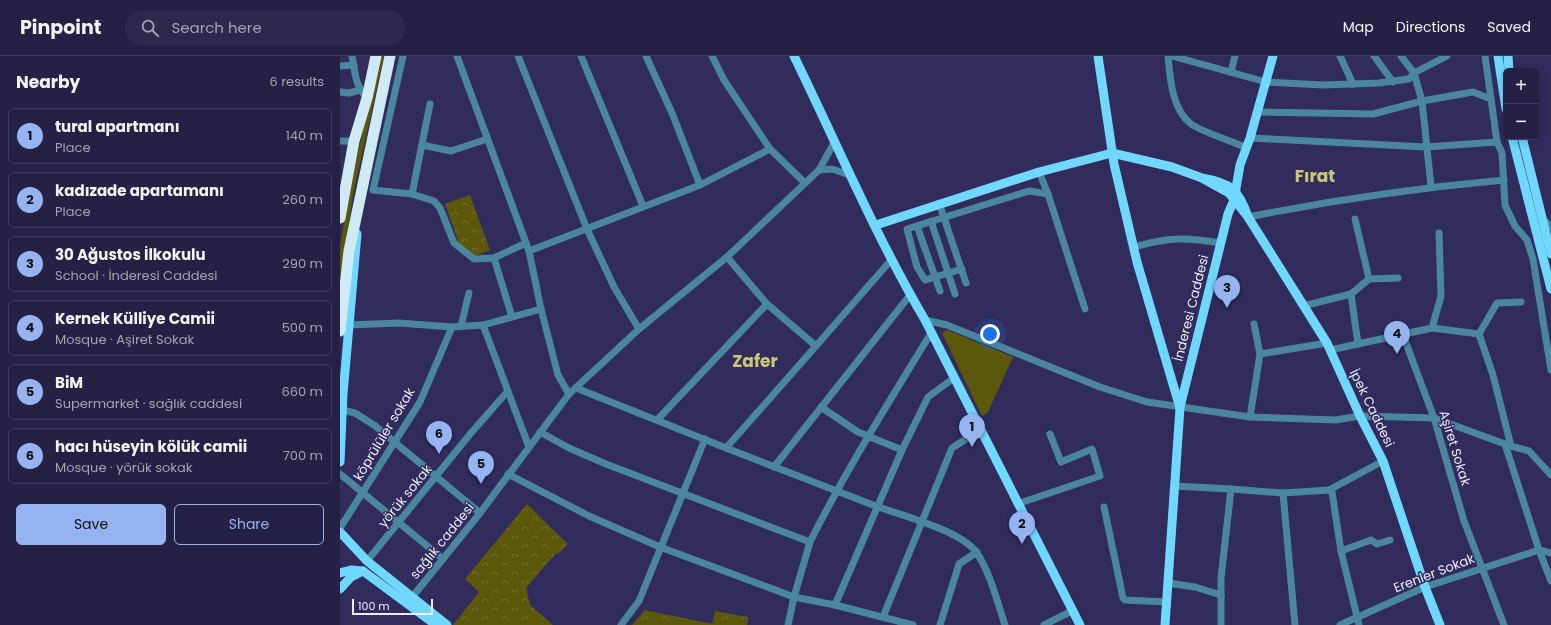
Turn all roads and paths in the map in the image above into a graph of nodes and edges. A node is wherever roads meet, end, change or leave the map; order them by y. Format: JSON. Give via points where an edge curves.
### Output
{"nodes":[{"id":1,"x":352,"y":56,"type":"edge"},
{"id":2,"x":376,"y":56,"type":"edge"},
{"id":3,"x":390,"y":56,"type":"edge"},
{"id":4,"x":402,"y":56,"type":"edge"},
{"id":5,"x":457,"y":56,"type":"edge"},
{"id":6,"x":518,"y":56,"type":"edge"},
{"id":7,"x":581,"y":56,"type":"edge"},
{"id":8,"x":646,"y":56,"type":"edge"},
{"id":9,"x":712,"y":56,"type":"edge"},
{"id":10,"x":794,"y":56,"type":"edge"},
{"id":11,"x":1098,"y":56,"type":"edge"},
{"id":12,"x":1168,"y":56,"type":"edge"},
{"id":13,"x":1172,"y":56,"type":"edge"},
{"id":14,"x":1235,"y":56,"type":"edge"},
{"id":15,"x":1273,"y":56,"type":"edge"},
{"id":16,"x":1340,"y":56,"type":"edge"},
{"id":17,"x":1374,"y":56,"type":"edge"},
{"id":18,"x":1401,"y":56,"type":"edge"},
{"id":19,"x":1447,"y":56,"type":"edge"},
{"id":20,"x":1485,"y":56,"type":"edge"},
{"id":21,"x":1498,"y":56,"type":"edge"},
{"id":22,"x":1508,"y":56,"type":"edge"},
{"id":23,"x":354,"y":65,"type":"junction"},
{"id":24,"x":340,"y":66,"type":"edge"},
{"id":25,"x":1509,"y":68,"type":"edge"},
{"id":26,"x":1231,"y":72,"type":"junction"},
{"id":27,"x":1414,"y":73,"type":"junction"},
{"id":28,"x":1266,"y":82,"type":"junction"},
{"id":29,"x":1393,"y":82,"type":"junction"},
{"id":30,"x":1353,"y":84,"type":"junction"},
{"id":31,"x":340,"y":92,"type":"edge"},
{"id":32,"x":364,"y":94,"type":"junction"},
{"id":33,"x":1491,"y":99,"type":"junction"},
{"id":34,"x":1422,"y":101,"type":"junction"},
{"id":35,"x":430,"y":104,"type":"dead end"},
{"id":36,"x":1505,"y":104,"type":"edge"},
{"id":37,"x":1258,"y":112,"type":"junction"},
{"id":38,"x":1250,"y":138,"type":"junction"},
{"id":39,"x":487,"y":139,"type":"junction"},
{"id":40,"x":1513,"y":140,"type":"edge"},
{"id":41,"x":1523,"y":140,"type":"edge"},
{"id":42,"x":340,"y":141,"type":"edge"},
{"id":43,"x":354,"y":141,"type":"junction"},
{"id":44,"x":835,"y":142,"type":"junction"},
{"id":45,"x":1497,"y":142,"type":"junction"},
{"id":46,"x":422,"y":145,"type":"junction"},
{"id":47,"x":1245,"y":147,"type":"junction"},
{"id":48,"x":770,"y":148,"type":"junction"},
{"id":49,"x":1426,"y":148,"type":"junction"},
{"id":50,"x":1112,"y":153,"type":"junction"},
{"id":51,"x":819,"y":170,"type":"junction"},
{"id":52,"x":1039,"y":172,"type":"junction"},
{"id":53,"x":850,"y":175,"type":"junction"},
{"id":54,"x":1504,"y":180,"type":"junction"},
{"id":55,"x":804,"y":182,"type":"junction"},
{"id":56,"x":700,"y":185,"type":"junction"},
{"id":57,"x":1431,"y":186,"type":"junction"},
{"id":58,"x":342,"y":190,"type":"edge"},
{"id":59,"x":412,"y":194,"type":"junction"},
{"id":60,"x":1048,"y":194,"type":"junction"},
{"id":61,"x":1235,"y":196,"type":"junction"},
{"id":62,"x":340,"y":203,"type":"edge"},
{"id":63,"x":940,"y":203,"type":"junction"},
{"id":64,"x":643,"y":206,"type":"junction"},
{"id":65,"x":1532,"y":215,"type":"junction"},
{"id":66,"x":944,"y":217,"type":"junction"},
{"id":67,"x":1248,"y":217,"type":"junction"},
{"id":68,"x":340,"y":218,"type":"edge"},
{"id":69,"x":1542,"y":218,"type":"junction"},
{"id":70,"x":1355,"y":219,"type":"dead end"},
{"id":71,"x":931,"y":221,"type":"junction"},
{"id":72,"x":876,"y":225,"type":"junction"},
{"id":73,"x":917,"y":226,"type":"junction"},
{"id":74,"x":1551,"y":227,"type":"edge"},
{"id":75,"x":587,"y":229,"type":"junction"},
{"id":76,"x":1439,"y":232,"type":"dead end"},
{"id":77,"x":526,"y":243,"type":"junction"},
{"id":78,"x":1221,"y":244,"type":"junction"},
{"id":79,"x":1134,"y":247,"type":"junction"},
{"id":80,"x":529,"y":251,"type":"junction"},
{"id":81,"x":1551,"y":254,"type":"edge"},
{"id":82,"x":727,"y":257,"type":"junction"},
{"id":83,"x":494,"y":258,"type":"junction"},
{"id":84,"x":892,"y":259,"type":"junction"},
{"id":85,"x":962,"y":269,"type":"junction"},
{"id":86,"x":948,"y":273,"type":"junction"},
{"id":87,"x":934,"y":277,"type":"junction"},
{"id":88,"x":1398,"y":278,"type":"dead end"},
{"id":89,"x":1369,"y":279,"type":"junction"},
{"id":90,"x":966,"y":283,"type":"dead end"},
{"id":91,"x":1551,"y":289,"type":"edge"},
{"id":92,"x":940,"y":291,"type":"dead end"},
{"id":93,"x":469,"y":293,"type":"dead end"},
{"id":94,"x":955,"y":294,"type":"dead end"},
{"id":95,"x":1351,"y":294,"type":"junction"},
{"id":96,"x":910,"y":295,"type":"junction"},
{"id":97,"x":1521,"y":302,"type":"dead end"},
{"id":98,"x":767,"y":304,"type":"junction"},
{"id":99,"x":1303,"y":306,"type":"junction"},
{"id":100,"x":541,"y":309,"type":"junction"},
{"id":101,"x":1085,"y":309,"type":"dead end"},
{"id":102,"x":512,"y":317,"type":"junction"},
{"id":103,"x":924,"y":320,"type":"junction"},
{"id":104,"x":1254,"y":324,"type":"dead end"},
{"id":105,"x":483,"y":325,"type":"junction"},
{"id":106,"x":461,"y":326,"type":"junction"},
{"id":107,"x":452,"y":327,"type":"junction"},
{"id":108,"x":344,"y":328,"type":"edge"},
{"id":109,"x":1432,"y":328,"type":"junction"},
{"id":110,"x":639,"y":329,"type":"junction"},
{"id":111,"x":931,"y":333,"type":"junction"},
{"id":112,"x":1479,"y":334,"type":"junction"},
{"id":113,"x":1403,"y":336,"type":"junction"},
{"id":114,"x":1358,"y":344,"type":"junction"},
{"id":115,"x":816,"y":346,"type":"junction"},
{"id":116,"x":1328,"y":347,"type":"junction"},
{"id":117,"x":1260,"y":354,"type":"junction"},
{"id":118,"x":1551,"y":370,"type":"edge"},
{"id":119,"x":954,"y":378,"type":"junction"},
{"id":120,"x":576,"y":388,"type":"junction"},
{"id":121,"x":507,"y":392,"type":"junction"},
{"id":122,"x":569,"y":394,"type":"junction"},
{"id":123,"x":821,"y":407,"type":"junction"},
{"id":124,"x":1180,"y":408,"type":"junction"},
{"id":125,"x":342,"y":410,"type":"junction"},
{"id":126,"x":1360,"y":416,"type":"junction"},
{"id":127,"x":1250,"y":417,"type":"junction"},
{"id":128,"x":1434,"y":418,"type":"junction"},
{"id":129,"x":657,"y":420,"type":"junction"},
{"id":130,"x":980,"y":430,"type":"junction"},
{"id":131,"x":540,"y":432,"type":"junction"},
{"id":132,"x":1050,"y":434,"type":"dead end"},
{"id":133,"x":868,"y":436,"type":"junction"},
{"id":134,"x":705,"y":440,"type":"junction"},
{"id":135,"x":395,"y":442,"type":"junction"},
{"id":136,"x":1508,"y":445,"type":"junction"},
{"id":137,"x":529,"y":447,"type":"junction"},
{"id":138,"x":726,"y":448,"type":"junction"},
{"id":139,"x":902,"y":450,"type":"junction"},
{"id":140,"x":1383,"y":461,"type":"junction"},
{"id":141,"x":340,"y":462,"type":"edge"},
{"id":142,"x":774,"y":467,"type":"junction"},
{"id":143,"x":340,"y":474,"type":"edge"},
{"id":144,"x":508,"y":474,"type":"junction"},
{"id":145,"x":1551,"y":475,"type":"edge"},
{"id":146,"x":437,"y":476,"type":"junction"},
{"id":147,"x":1174,"y":486,"type":"junction"},
{"id":148,"x":1231,"y":489,"type":"junction"},
{"id":149,"x":1329,"y":490,"type":"junction"},
{"id":150,"x":836,"y":491,"type":"junction"},
{"id":151,"x":683,"y":492,"type":"junction"},
{"id":152,"x":362,"y":493,"type":"junction"},
{"id":153,"x":1284,"y":493,"type":"junction"},
{"id":154,"x":1017,"y":504,"type":"junction"},
{"id":155,"x":879,"y":507,"type":"junction"},
{"id":156,"x":1104,"y":507,"type":"dead end"},
{"id":157,"x":480,"y":513,"type":"junction"},
{"id":158,"x":922,"y":521,"type":"junction"},
{"id":159,"x":399,"y":523,"type":"junction"},
{"id":160,"x":340,"y":528,"type":"edge"},
{"id":161,"x":340,"y":532,"type":"edge"},
{"id":162,"x":1390,"y":540,"type":"dead end"},
{"id":163,"x":810,"y":542,"type":"junction"},
{"id":164,"x":971,"y":546,"type":"junction"},
{"id":165,"x":660,"y":547,"type":"junction"},
{"id":166,"x":1539,"y":550,"type":"junction"},
{"id":167,"x":1341,"y":551,"type":"junction"},
{"id":168,"x":977,"y":552,"type":"junction"},
{"id":169,"x":1551,"y":553,"type":"edge"},
{"id":170,"x":443,"y":559,"type":"junction"},
{"id":171,"x":367,"y":560,"type":"junction"},
{"id":172,"x":965,"y":561,"type":"junction"},
{"id":173,"x":1481,"y":568,"type":"junction"},
{"id":174,"x":363,"y":571,"type":"junction"},
{"id":175,"x":340,"y":573,"type":"edge"},
{"id":176,"x":1551,"y":581,"type":"edge"},
{"id":177,"x":1168,"y":583,"type":"junction"},
{"id":178,"x":1425,"y":587,"type":"junction"},
{"id":179,"x":340,"y":589,"type":"edge"},
{"id":180,"x":1221,"y":595,"type":"junction"},
{"id":181,"x":794,"y":597,"type":"junction"},
{"id":182,"x":410,"y":600,"type":"junction"},
{"id":183,"x":1167,"y":602,"type":"junction"},
{"id":184,"x":835,"y":605,"type":"junction"},
{"id":185,"x":1072,"y":611,"type":"junction"},
{"id":186,"x":882,"y":617,"type":"junction"},
{"id":187,"x":1358,"y":622,"type":"edge"},
{"id":188,"x":436,"y":625,"type":"edge"},
{"id":189,"x":447,"y":625,"type":"edge"},
{"id":190,"x":620,"y":625,"type":"edge"},
{"id":191,"x":788,"y":625,"type":"edge"},
{"id":192,"x":913,"y":625,"type":"edge"},
{"id":193,"x":940,"y":625,"type":"edge"},
{"id":194,"x":1005,"y":625,"type":"edge"},
{"id":195,"x":1044,"y":625,"type":"edge"},
{"id":196,"x":1080,"y":625,"type":"edge"},
{"id":197,"x":1165,"y":625,"type":"edge"},
{"id":198,"x":1221,"y":625,"type":"edge"},
{"id":199,"x":1294,"y":625,"type":"edge"},
{"id":200,"x":1340,"y":625,"type":"edge"},
{"id":201,"x":1440,"y":625,"type":"edge"},
{"id":202,"x":1504,"y":625,"type":"edge"}],
"edges":[{"from":1,"to":23,"type":"street"},
{"from":2,"to":32,"type":"highway"},
{"from":3,"to":108,"type":"highway","via":[[347,262]]},
{"from":4,"to":59,"type":"street","via":[[373,190]]},
{"from":5,"to":39,"type":"street"},
{"from":6,"to":75,"type":"street"},
{"from":7,"to":64,"type":"street"},
{"from":8,"to":56,"type":"street"},
{"from":9,"to":48,"type":"street","via":[[724,80]]},
{"from":10,"to":44,"type":"main road"},
{"from":11,"to":50,"type":"main road"},
{"from":12,"to":47,"type":"street","via":[[1170,79],[1180,111],[1191,124]]},
{"from":13,"to":26,"type":"street"},
{"from":14,"to":26,"type":"street"},
{"from":15,"to":28,"type":"main road","name":"İnderesi Caddesi"},
{"from":16,"to":30,"type":"street"},
{"from":17,"to":29,"type":"street"},
{"from":18,"to":27,"type":"street"},
{"from":19,"to":27,"type":"street"},
{"from":20,"to":33,"type":"street"},
{"from":21,"to":36,"type":"main road"},
{"from":22,"to":25,"type":"main road"},
{"from":23,"to":24,"type":"street"},
{"from":23,"to":32,"type":"street"},
{"from":26,"to":28,"type":"street"},
{"from":27,"to":29,"type":"street","via":[[1409,79]]},
{"from":27,"to":34,"type":"street"},
{"from":28,"to":30,"type":"street"},
{"from":28,"to":37,"type":"main road","name":"İnderesi Caddesi"},
{"from":29,"to":30,"type":"street"},
{"from":31,"to":32,"type":"street"},
{"from":32,"to":43,"type":"highway"},
{"from":33,"to":34,"type":"street","via":[[1473,92]]},
{"from":33,"to":45,"type":"street"},
{"from":34,"to":37,"type":"street","via":[[1373,114]]},
{"from":34,"to":49,"type":"street"},
{"from":35,"to":46,"type":"street"},
{"from":37,"to":38,"type":"main road","name":"İnderesi Caddesi"},
{"from":38,"to":47,"type":"main road","name":"İnderesi Caddesi"},
{"from":38,"to":49,"type":"street"},
{"from":39,"to":46,"type":"street","via":[[451,151]]},
{"from":39,"to":77,"type":"street"},
{"from":40,"to":65,"type":"main road"},
{"from":41,"to":69,"type":"main road"},
{"from":42,"to":43,"type":"street"},
{"from":43,"to":58,"type":"highway"},
{"from":44,"to":51,"type":"street"},
{"from":44,"to":53,"type":"main road"},
{"from":45,"to":49,"type":"street"},
{"from":45,"to":54,"type":"street","via":[[1502,153]]},
{"from":46,"to":59,"type":"street"},
{"from":47,"to":61,"type":"main road","name":"İnderesi Caddesi"},
{"from":48,"to":55,"type":"street"},
{"from":48,"to":56,"type":"street"},
{"from":49,"to":57,"type":"street"},
{"from":50,"to":52,"type":"main road"},
{"from":50,"to":61,"type":"main road","name":"İpek Caddesi","via":[[1172,167],[1202,178]]},
{"from":50,"to":79,"type":"main road"},
{"from":51,"to":53,"type":"street","via":[[832,170]]},
{"from":51,"to":55,"type":"street","name":"sağlık caddesi"},
{"from":52,"to":60,"type":"street"},
{"from":52,"to":63,"type":"main road"},
{"from":53,"to":72,"type":"main road"},
{"from":54,"to":57,"type":"street"},
{"from":54,"to":118,"type":"street","via":[[1505,205],[1515,226],[1527,240],[1533,258]]},
{"from":55,"to":82,"type":"street","name":"sağlık caddesi"},
{"from":56,"to":64,"type":"street"},
{"from":57,"to":67,"type":"street"},
{"from":58,"to":62,"type":"main road"},
{"from":58,"to":68,"type":"highway"},
{"from":59,"to":83,"type":"street","via":[[434,201],[440,208],[454,243],[474,259]]},
{"from":60,"to":66,"type":"street","via":[[1029,191]]},
{"from":60,"to":101,"type":"street"},
{"from":61,"to":67,"type":"main road","name":"İpek Caddesi"},
{"from":61,"to":78,"type":"main road","name":"İnderesi Caddesi"},
{"from":63,"to":66,"type":"street"},
{"from":63,"to":72,"type":"main road"},
{"from":64,"to":75,"type":"street"},
{"from":65,"to":69,"type":"street"},
{"from":65,"to":91,"type":"main road"},
{"from":66,"to":71,"type":"street"},
{"from":66,"to":85,"type":"street"},
{"from":67,"to":99,"type":"main road","name":"İpek Caddesi"},
{"from":69,"to":74,"type":"street"},
{"from":69,"to":81,"type":"main road"},
{"from":70,"to":89,"type":"street"},
{"from":71,"to":73,"type":"street"},
{"from":71,"to":86,"type":"street"},
{"from":72,"to":84,"type":"main road"},
{"from":73,"to":87,"type":"street"},
{"from":73,"to":87,"type":"street","via":[[907,229],[917,267],[925,280]]},
{"from":75,"to":80,"type":"street"},
{"from":75,"to":110,"type":"street","via":[[614,287]]},
{"from":76,"to":109,"type":"street","via":[[1441,296]]},
{"from":77,"to":80,"type":"street"},
{"from":77,"to":83,"type":"street"},
{"from":78,"to":79,"type":"street","via":[[1185,238],[1159,240]]},
{"from":78,"to":124,"type":"main road","name":"İnderesi Caddesi"},
{"from":79,"to":124,"type":"main road"},
{"from":80,"to":100,"type":"street"},
{"from":82,"to":98,"type":"street"},
{"from":82,"to":110,"type":"street","name":"sağlık caddesi"},
{"from":83,"to":102,"type":"street"},
{"from":84,"to":96,"type":"main road"},
{"from":84,"to":115,"type":"street"},
{"from":85,"to":86,"type":"street"},
{"from":85,"to":90,"type":"street"},
{"from":86,"to":87,"type":"street"},
{"from":86,"to":94,"type":"street"},
{"from":87,"to":92,"type":"street"},
{"from":88,"to":89,"type":"street"},
{"from":89,"to":95,"type":"street"},
{"from":93,"to":106,"type":"street"},
{"from":95,"to":99,"type":"street"},
{"from":95,"to":114,"type":"street"},
{"from":96,"to":103,"type":"main road"},
{"from":96,"to":123,"type":"street"},
{"from":97,"to":112,"type":"street","via":[[1497,303]]},
{"from":98,"to":115,"type":"street"},
{"from":98,"to":129,"type":"street"},
{"from":99,"to":116,"type":"main road","name":"İpek Caddesi"},
{"from":100,"to":102,"type":"street"},
{"from":100,"to":122,"type":"street","via":[[558,374]]},
{"from":102,"to":105,"type":"street"},
{"from":103,"to":111,"type":"main road"},
{"from":103,"to":124,"type":"street","via":[[947,324],[1100,387],[1147,402]]},
{"from":104,"to":117,"type":"street"},
{"from":105,"to":106,"type":"street"},
{"from":105,"to":121,"type":"street"},
{"from":106,"to":107,"type":"street"},
{"from":107,"to":108,"type":"street","via":[[399,323]]},
{"from":107,"to":135,"type":"street","name":"köprülüler sokak","via":[[420,402]]},
{"from":108,"to":125,"type":"main road"},
{"from":109,"to":112,"type":"street"},
{"from":109,"to":113,"type":"street"},
{"from":110,"to":120,"type":"street","name":"sağlık caddesi"},
{"from":111,"to":119,"type":"main road"},
{"from":111,"to":133,"type":"street"},
{"from":112,"to":136,"type":"street","via":[[1495,381]]},
{"from":113,"to":114,"type":"street"},
{"from":113,"to":128,"type":"street","name":"Aşiret Sokak"},
{"from":114,"to":116,"type":"street"},
{"from":115,"to":138,"type":"street"},
{"from":116,"to":117,"type":"street"},
{"from":116,"to":126,"type":"main road","name":"İpek Caddesi"},
{"from":117,"to":127,"type":"street"},
{"from":119,"to":130,"type":"main road"},
{"from":119,"to":139,"type":"street","via":[[928,397]]},
{"from":120,"to":122,"type":"street","name":"sağlık caddesi"},
{"from":120,"to":129,"type":"street"},
{"from":121,"to":137,"type":"street"},
{"from":121,"to":146,"type":"street","name":"yörük sokak"},
{"from":122,"to":131,"type":"street","name":"sağlık caddesi"},
{"from":123,"to":133,"type":"street"},
{"from":123,"to":142,"type":"street"},
{"from":124,"to":127,"type":"street"},
{"from":124,"to":147,"type":"main road"},
{"from":125,"to":135,"type":"street","via":[[355,413]]},
{"from":125,"to":141,"type":"main road"},
{"from":126,"to":127,"type":"street","via":[[1336,420]]},
{"from":126,"to":128,"type":"street"},
{"from":126,"to":140,"type":"main road","name":"İpek Caddesi"},
{"from":128,"to":136,"type":"street"},
{"from":128,"to":173,"type":"street","name":"Aşiret Sokak","via":[[1464,521]]},
{"from":129,"to":134,"type":"street"},
{"from":130,"to":154,"type":"main road"},
{"from":130,"to":158,"type":"street","via":[[952,448]]},
{"from":131,"to":137,"type":"street","name":"sağlık caddesi"},
{"from":131,"to":151,"type":"street","via":[[569,448]]},
{"from":132,"to":154,"type":"street","via":[[1061,462],[1092,450],[1100,476]]},
{"from":133,"to":139,"type":"street"},
{"from":133,"to":150,"type":"street"},
{"from":134,"to":138,"type":"street"},
{"from":134,"to":151,"type":"street"},
{"from":135,"to":146,"type":"street"},
{"from":135,"to":152,"type":"street","name":"köprülüler sokak"},
{"from":136,"to":145,"type":"street","via":[[1529,451]]},
{"from":136,"to":166,"type":"street"},
{"from":137,"to":144,"type":"street","name":"sağlık caddesi"},
{"from":138,"to":142,"type":"street"},
{"from":139,"to":155,"type":"street"},
{"from":140,"to":149,"type":"street"},
{"from":140,"to":178,"type":"main road","name":"İpek Caddesi"},
{"from":142,"to":150,"type":"street"},
{"from":143,"to":152,"type":"street"},
{"from":144,"to":157,"type":"street","name":"sağlık caddesi"},
{"from":144,"to":165,"type":"street","via":[[589,516]]},
{"from":146,"to":157,"type":"street"},
{"from":146,"to":159,"type":"street","name":"yörük sokak"},
{"from":147,"to":148,"type":"street"},
{"from":147,"to":177,"type":"main road"},
{"from":148,"to":153,"type":"street"},
{"from":148,"to":180,"type":"street"},
{"from":149,"to":153,"type":"street"},
{"from":149,"to":167,"type":"street","via":[[1332,492]]},
{"from":150,"to":155,"type":"street"},
{"from":150,"to":163,"type":"street"},
{"from":151,"to":163,"type":"street"},
{"from":151,"to":165,"type":"street"},
{"from":152,"to":159,"type":"street"},
{"from":152,"to":160,"type":"street","name":"köprülüler sokak"},
{"from":153,"to":199,"type":"street"},
{"from":154,"to":185,"type":"main road"},
{"from":155,"to":158,"type":"street"},
{"from":155,"to":184,"type":"street"},
{"from":156,"to":183,"type":"street","via":[[1123,598]]},
{"from":157,"to":170,"type":"street","name":"sağlık caddesi"},
{"from":158,"to":164,"type":"street","via":[[966,541]]},
{"from":158,"to":186,"type":"street"},
{"from":159,"to":170,"type":"street"},
{"from":159,"to":171,"type":"street","name":"yörük sokak"},
{"from":161,"to":171,"type":"main road"},
{"from":162,"to":167,"type":"street","via":[[1376,544],[1371,540]]},
{"from":163,"to":181,"type":"street"},
{"from":164,"to":168,"type":"street"},
{"from":164,"to":172,"type":"street"},
{"from":165,"to":181,"type":"street"},
{"from":165,"to":190,"type":"street","via":[[639,601]]},
{"from":166,"to":169,"type":"street"},
{"from":166,"to":173,"type":"street","name":"Erenler Sokak"},
{"from":166,"to":176,"type":"street"},
{"from":167,"to":187,"type":"street"},
{"from":168,"to":172,"type":"street"},
{"from":168,"to":194,"type":"street"},
{"from":170,"to":182,"type":"street","name":"sağlık caddesi"},
{"from":171,"to":182,"type":"main road"},
{"from":172,"to":193,"type":"street","via":[[959,564]]},
{"from":173,"to":178,"type":"street","name":"Erenler Sokak"},
{"from":173,"to":202,"type":"street","name":"Aşiret Sokak"},
{"from":174,"to":175,"type":"main road","via":[[351,570]]},
{"from":174,"to":179,"type":"main road","via":[[351,577]]},
{"from":174,"to":182,"type":"main road"},
{"from":177,"to":180,"type":"street","via":[[1195,587]]},
{"from":177,"to":183,"type":"main road"},
{"from":178,"to":187,"type":"street","name":"Erenler Sokak"},
{"from":178,"to":201,"type":"main road","name":"İpek Caddesi"},
{"from":180,"to":198,"type":"street"},
{"from":181,"to":184,"type":"street"},
{"from":181,"to":191,"type":"street"},
{"from":182,"to":188,"type":"main road"},
{"from":182,"to":189,"type":"main road"},
{"from":183,"to":197,"type":"main road"},
{"from":184,"to":186,"type":"street"},
{"from":185,"to":195,"type":"street"},
{"from":185,"to":196,"type":"main road"},
{"from":186,"to":192,"type":"street"},
{"from":187,"to":200,"type":"street","name":"Erenler Sokak"}]}
